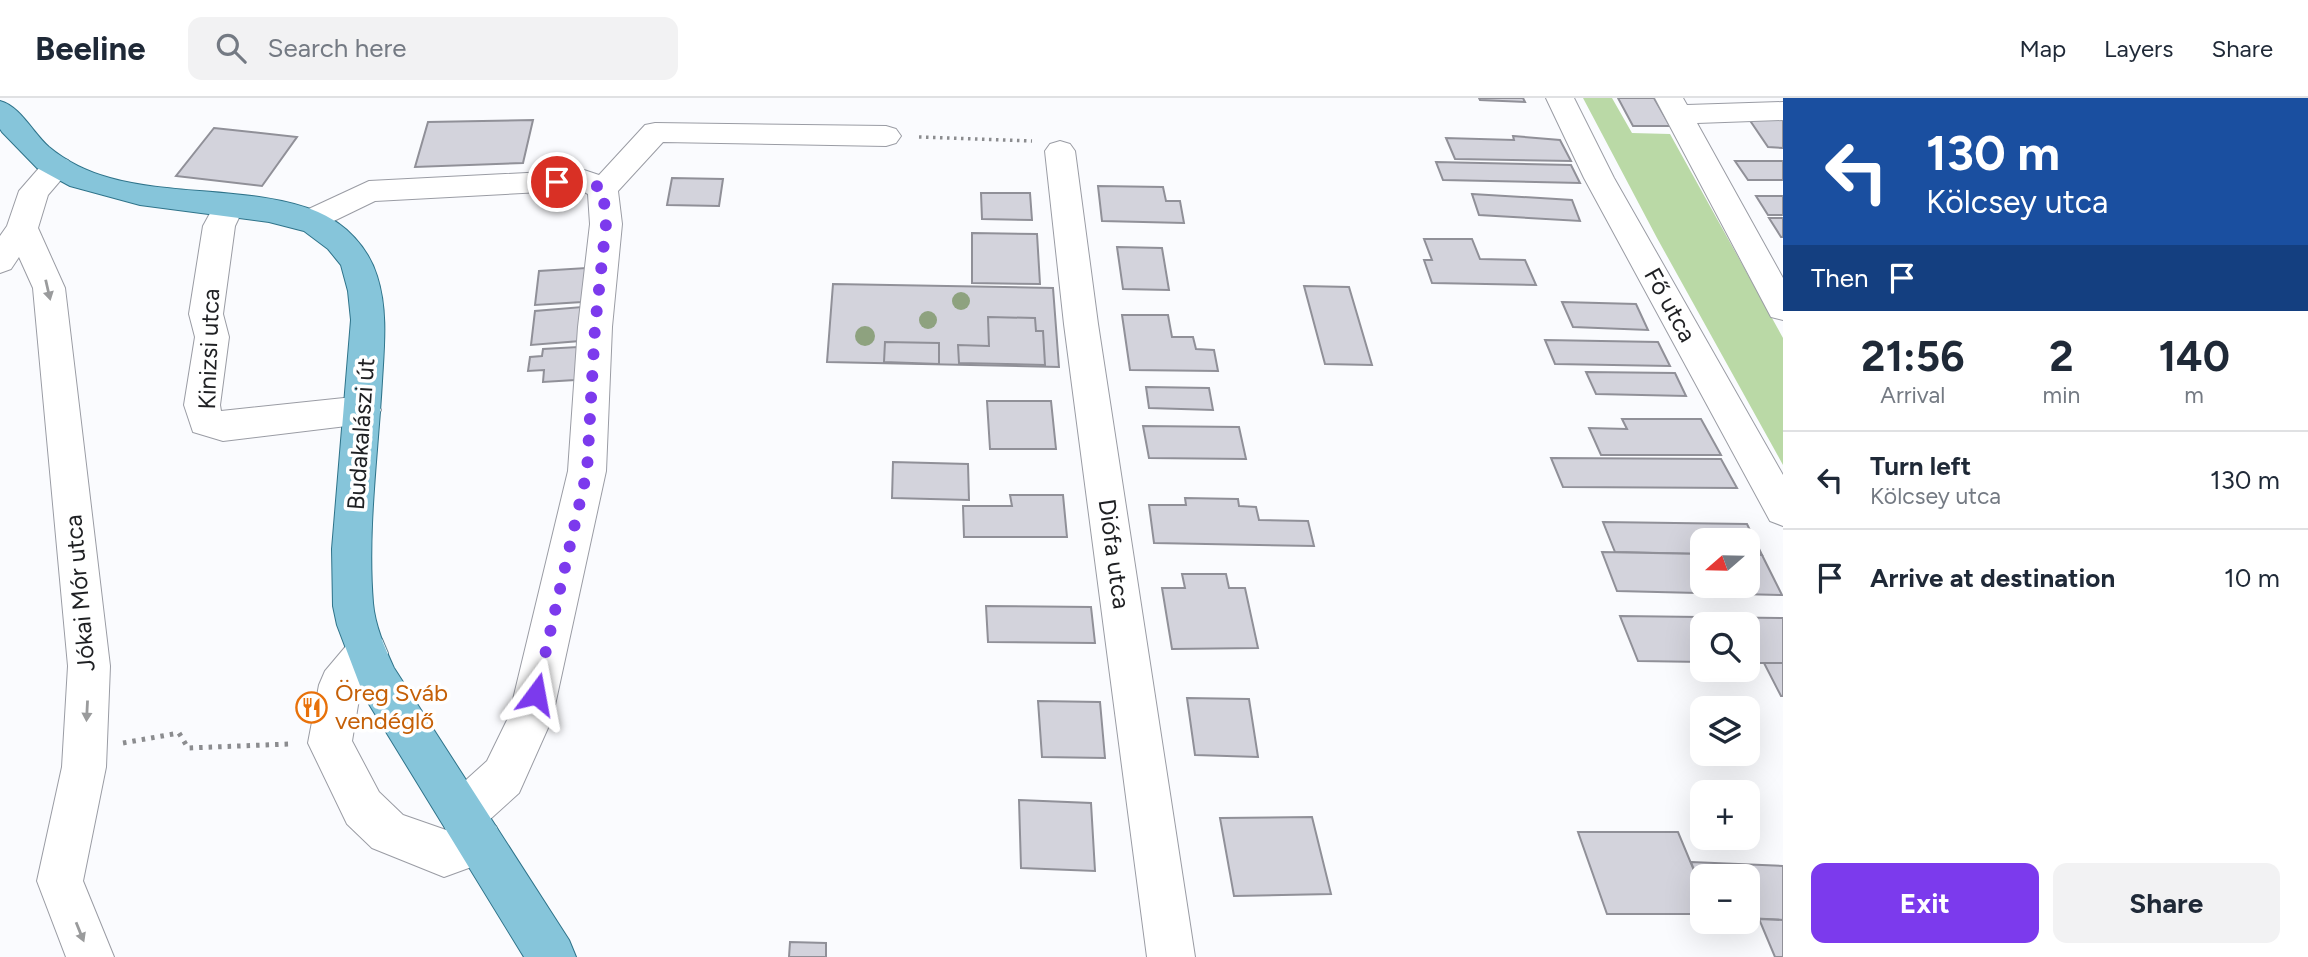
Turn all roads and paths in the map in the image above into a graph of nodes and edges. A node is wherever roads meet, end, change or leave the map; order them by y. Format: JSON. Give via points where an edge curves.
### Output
{"nodes":[{"id":1,"x":1560,"y":98,"type":"edge"},
{"id":2,"x":1673,"y":106,"type":"edge"},
{"id":3,"x":0,"y":110,"type":"edge"},
{"id":4,"x":1783,"y":111,"type":"edge"},
{"id":5,"x":886,"y":136,"type":"joint"},
{"id":6,"x":1060,"y":151,"type":"joint"},
{"id":7,"x":57,"y":167,"type":"junction"},
{"id":8,"x":603,"y":189,"type":"junction"},
{"id":9,"x":230,"y":205,"type":"junction"},
{"id":10,"x":312,"y":221,"type":"junction"},
{"id":11,"x":22,"y":228,"type":"junction"},
{"id":12,"x":0,"y":261,"type":"edge"},
{"id":13,"x":1783,"y":308,"type":"edge"},
{"id":14,"x":363,"y":410,"type":"junction"},
{"id":15,"x":1783,"y":510,"type":"edge"},
{"id":16,"x":367,"y":653,"type":"junction"},
{"id":17,"x":330,"y":743,"type":"junction"},
{"id":18,"x":85,"y":750,"type":"junction"},
{"id":19,"x":471,"y":828,"type":"junction"},
{"id":20,"x":90,"y":957,"type":"edge"},
{"id":21,"x":552,"y":957,"type":"edge"},
{"id":22,"x":1171,"y":957,"type":"edge"}],
"edges":[{"from":1,"to":15,"type":"street","name":"Fő utca"},
{"from":2,"to":4,"type":"street"},
{"from":2,"to":13,"type":"street"},
{"from":3,"to":7,"type":"main road","name":"Budakalászi út","via":[[30,146]]},
{"from":5,"to":6,"type":"path","via":[[1054,142]]},
{"from":5,"to":8,"type":"street","via":[[655,132]]},
{"from":6,"to":22,"type":"street","name":"Diófa utca"},
{"from":7,"to":9,"type":"main road","name":"Budakalászi út","via":[[88,183]]},
{"from":7,"to":11,"type":"street","via":[[34,191]]},
{"from":8,"to":10,"type":"street","via":[[584,180],[369,191]]},
{"from":8,"to":19,"type":"street","via":[[606,224],[587,471],[530,719]]},
{"from":9,"to":10,"type":"main road","name":"Budakalászi út"},
{"from":9,"to":14,"type":"street","name":"Kinizsi utca","via":[[219,226],[206,314],[212,337],[202,405],[206,422],[223,426]]},
{"from":10,"to":14,"type":"main road","name":"Budakalászi út","via":[[342,242],[357,267],[368,319]]},
{"from":11,"to":12,"type":"street"},
{"from":11,"to":18,"type":"street","name":"Jókai Mór utca","one_way":true,"via":[[49,288],[89,666]]},
{"from":14,"to":16,"type":"main road","name":"Budakalászi út","via":[[352,555],[354,609]]},
{"from":16,"to":17,"type":"street","via":[[340,685]]},
{"from":16,"to":19,"type":"main road","name":"Budakalászi út","via":[[379,681]]},
{"from":17,"to":18,"type":"path","via":[[188,748],[180,733]]},
{"from":17,"to":19,"type":"street","via":[[363,808],[388,832],[444,854]]},
{"from":18,"to":20,"type":"street","name":"Jókai Mór utca","one_way":true,"via":[[60,881]]},
{"from":19,"to":21,"type":"main road","name":"Budakalászi út"}]}
